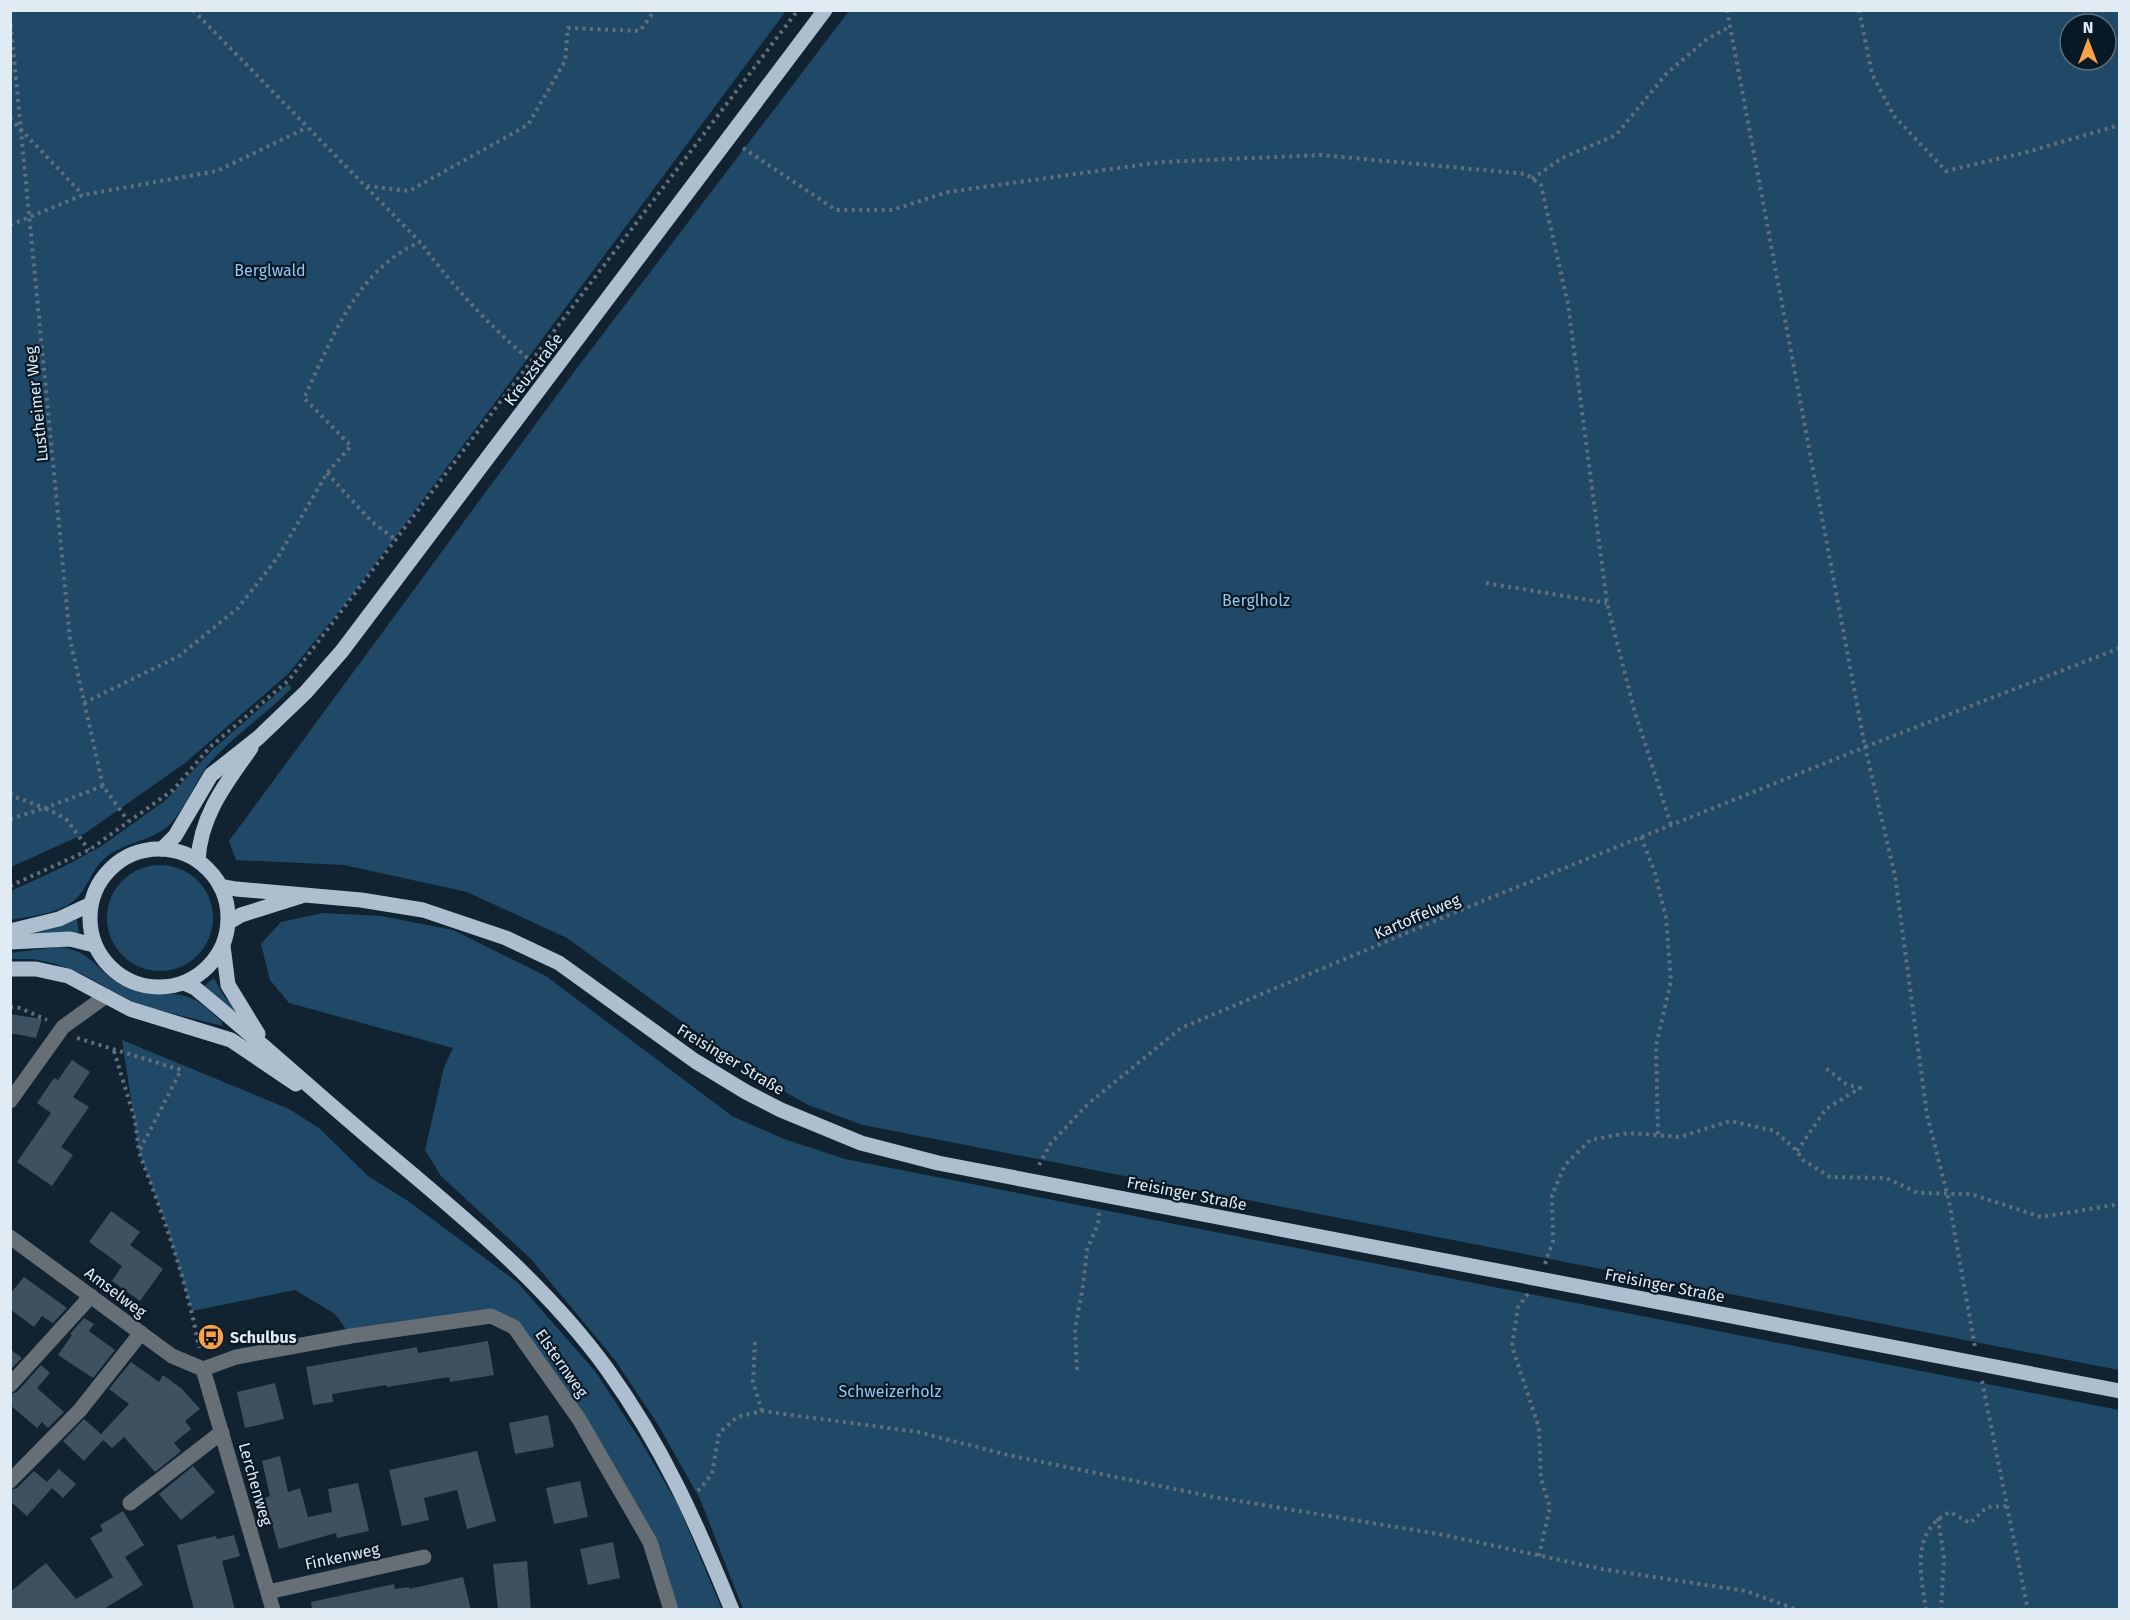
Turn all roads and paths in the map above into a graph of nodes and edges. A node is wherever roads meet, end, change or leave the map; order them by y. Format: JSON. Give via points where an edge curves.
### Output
{"nodes":[{"id":1,"x":193,"y":10,"type":"edge"},
{"id":2,"x":655,"y":10,"type":"edge"},
{"id":3,"x":798,"y":10,"type":"edge"},
{"id":4,"x":825,"y":10,"type":"edge"},
{"id":5,"x":1727,"y":10,"type":"edge"},
{"id":6,"x":1858,"y":10,"type":"edge"},
{"id":7,"x":10,"y":17,"type":"edge"},
{"id":8,"x":1731,"y":26,"type":"junction"},
{"id":9,"x":10,"y":118,"type":"edge"},
{"id":10,"x":2120,"y":125,"type":"edge"},
{"id":11,"x":306,"y":128,"type":"junction"},
{"id":12,"x":20,"y":131,"type":"junction"},
{"id":13,"x":729,"y":138,"type":"junction"},
{"id":14,"x":1532,"y":179,"type":"junction"},
{"id":15,"x":366,"y":186,"type":"junction"},
{"id":16,"x":83,"y":195,"type":"junction"},
{"id":17,"x":29,"y":220,"type":"junction"},
{"id":18,"x":10,"y":225,"type":"edge"},
{"id":19,"x":420,"y":242,"type":"junction"},
{"id":20,"x":530,"y":361,"type":"junction"},
{"id":21,"x":553,"y":372,"type":"junction"},
{"id":22,"x":327,"y":473,"type":"junction"},
{"id":23,"x":396,"y":540,"type":"junction"},
{"id":24,"x":1486,"y":583,"type":"dead end"},
{"id":25,"x":1607,"y":603,"type":"junction"},
{"id":26,"x":2120,"y":648,"type":"edge"},
{"id":27,"x":84,"y":703,"type":"junction"},
{"id":28,"x":258,"y":738,"type":"junction"},
{"id":29,"x":1865,"y":747,"type":"junction"},
{"id":30,"x":103,"y":786,"type":"junction"},
{"id":31,"x":10,"y":793,"type":"edge"},
{"id":32,"x":45,"y":808,"type":"junction"},
{"id":33,"x":10,"y":819,"type":"edge"},
{"id":34,"x":128,"y":821,"type":"junction"},
{"id":35,"x":1671,"y":825,"type":"junction"},
{"id":36,"x":1641,"y":837,"type":"junction"},
{"id":37,"x":162,"y":849,"type":"junction"},
{"id":38,"x":89,"y":850,"type":"junction"},
{"id":39,"x":198,"y":861,"type":"junction"},
{"id":40,"x":10,"y":886,"type":"edge"},
{"id":41,"x":220,"y":886,"type":"junction"},
{"id":42,"x":301,"y":896,"type":"junction"},
{"id":43,"x":91,"y":904,"type":"junction"},
{"id":44,"x":229,"y":922,"type":"junction"},
{"id":45,"x":10,"y":931,"type":"edge"},
{"id":46,"x":10,"y":942,"type":"edge"},
{"id":47,"x":94,"y":945,"type":"junction"},
{"id":48,"x":223,"y":946,"type":"junction"},
{"id":49,"x":10,"y":969,"type":"edge"},
{"id":50,"x":184,"y":984,"type":"junction"},
{"id":51,"x":106,"y":996,"type":"junction"},
{"id":52,"x":10,"y":1007,"type":"edge"},
{"id":53,"x":63,"y":1027,"type":"junction"},
{"id":54,"x":264,"y":1045,"type":"junction"},
{"id":55,"x":113,"y":1050,"type":"junction"},
{"id":56,"x":1823,"y":1066,"type":"dead end"},
{"id":57,"x":10,"y":1101,"type":"edge"},
{"id":58,"x":341,"y":1114,"type":"junction"},
{"id":59,"x":1658,"y":1135,"type":"junction"},
{"id":60,"x":1797,"y":1151,"type":"junction"},
{"id":61,"x":139,"y":1152,"type":"junction"},
{"id":62,"x":1031,"y":1181,"type":"junction"},
{"id":63,"x":1947,"y":1193,"type":"junction"},
{"id":64,"x":1101,"y":1194,"type":"junction"},
{"id":65,"x":2120,"y":1204,"type":"edge"},
{"id":66,"x":10,"y":1236,"type":"edge"},
{"id":67,"x":1540,"y":1279,"type":"junction"},
{"id":68,"x":91,"y":1296,"type":"junction"},
{"id":69,"x":141,"y":1333,"type":"junction"},
{"id":70,"x":755,"y":1342,"type":"dead end"},
{"id":71,"x":1978,"y":1363,"type":"junction"},
{"id":72,"x":203,"y":1369,"type":"junction"},
{"id":73,"x":1077,"y":1370,"type":"dead end"},
{"id":74,"x":10,"y":1385,"type":"edge"},
{"id":75,"x":2120,"y":1391,"type":"edge"},
{"id":76,"x":762,"y":1411,"type":"junction"},
{"id":77,"x":222,"y":1432,"type":"junction"},
{"id":78,"x":712,"y":1474,"type":"dead end"},
{"id":79,"x":10,"y":1481,"type":"edge"},
{"id":80,"x":130,"y":1503,"type":"dead end"},
{"id":81,"x":2008,"y":1506,"type":"junction"},
{"id":82,"x":1938,"y":1518,"type":"junction"},
{"id":83,"x":1539,"y":1556,"type":"junction"},
{"id":84,"x":424,"y":1557,"type":"dead end"},
{"id":85,"x":268,"y":1592,"type":"junction"},
{"id":86,"x":273,"y":1610,"type":"edge"},
{"id":87,"x":671,"y":1610,"type":"edge"},
{"id":88,"x":732,"y":1610,"type":"edge"},
{"id":89,"x":1798,"y":1610,"type":"edge"},
{"id":90,"x":1926,"y":1610,"type":"edge"},
{"id":91,"x":1941,"y":1610,"type":"edge"},
{"id":92,"x":2028,"y":1610,"type":"edge"}],
"edges":[{"from":1,"to":11,"type":"path"},
{"from":2,"to":15,"type":"path","via":[[640,31],[568,28],[565,61],[528,125],[409,191]]},
{"from":3,"to":20,"type":"path"},
{"from":4,"to":13,"type":"main road","name":"Kreuzstraße"},
{"from":5,"to":8,"type":"path"},
{"from":6,"to":10,"type":"path","via":[[1872,74],[1894,116],[1946,171]]},
{"from":7,"to":12,"type":"path","name":"Lustheimer Weg"},
{"from":8,"to":14,"type":"path","via":[[1707,39],[1667,73],[1616,135],[1562,158]]},
{"from":8,"to":29,"type":"path"},
{"from":9,"to":12,"type":"path"},
{"from":11,"to":15,"type":"path"},
{"from":11,"to":16,"type":"path","via":[[217,171]]},
{"from":12,"to":16,"type":"path"},
{"from":12,"to":17,"type":"path","name":"Lustheimer Weg"},
{"from":13,"to":14,"type":"path","via":[[836,210],[892,210],[948,192],[1161,162],[1321,155],[1526,174]]},
{"from":13,"to":21,"type":"main road","name":"Kreuzstraße"},
{"from":14,"to":25,"type":"path","via":[[1541,185],[1568,304]]},
{"from":15,"to":19,"type":"path"},
{"from":16,"to":17,"type":"path"},
{"from":17,"to":18,"type":"path"},
{"from":17,"to":27,"type":"path","name":"Lustheimer Weg","via":[[70,639]]},
{"from":19,"to":20,"type":"path","via":[[451,283]]},
{"from":19,"to":22,"type":"path","via":[[403,250],[371,276],[340,322],[304,398],[351,447]]},
{"from":20,"to":21,"type":"path"},
{"from":20,"to":23,"type":"path"},
{"from":21,"to":28,"type":"main road","name":"Kreuzstraße","via":[[342,651]]},
{"from":22,"to":23,"type":"path","via":[[371,520]]},
{"from":22,"to":27,"type":"path","via":[[278,557],[238,608],[179,656]]},
{"from":23,"to":34,"type":"path","via":[[290,680],[210,747],[172,790]]},
{"from":24,"to":25,"type":"path"},
{"from":25,"to":35,"type":"path","via":[[1634,709]]},
{"from":26,"to":29,"type":"path","name":"Kartoffelweg"},
{"from":27,"to":30,"type":"path","name":"Lustheimer Weg"},
{"from":28,"to":37,"type":"main road","name":"Kreuzstraße","via":[[211,775],[175,836]]},
{"from":28,"to":39,"type":"main road","name":"Kreuzstraße","via":[[216,798],[199,844]]},
{"from":29,"to":35,"type":"path","name":"Kartoffelweg"},
{"from":29,"to":63,"type":"path","via":[[1894,876],[1927,1114]]},
{"from":30,"to":32,"type":"path"},
{"from":30,"to":34,"type":"path"},
{"from":31,"to":32,"type":"path"},
{"from":32,"to":33,"type":"path"},
{"from":32,"to":38,"type":"path","via":[[66,819]]},
{"from":34,"to":38,"type":"path"},
{"from":35,"to":36,"type":"path","name":"Kartoffelweg"},
{"from":36,"to":59,"type":"path","via":[[1666,918],[1671,981],[1656,1046]]},
{"from":36,"to":62,"type":"path","name":"Kartoffelweg","via":[[1182,1028],[1089,1103],[1051,1143]]},
{"from":37,"to":39,"type":"main road","via":[[181,852]]},
{"from":37,"to":43,"type":"main road","via":[[124,858],[97,886]]},
{"from":38,"to":40,"type":"path"},
{"from":39,"to":41,"type":"main road"},
{"from":41,"to":42,"type":"main road","name":"Freisinger Straße"},
{"from":41,"to":44,"type":"main road"},
{"from":42,"to":44,"type":"main road"},
{"from":42,"to":62,"type":"main road","name":"Freisinger Straße","via":[[423,910],[506,938],[559,963],[695,1061],[781,1110],[861,1143]]},
{"from":43,"to":45,"type":"main road","via":[[59,919]]},
{"from":43,"to":47,"type":"main road","via":[[89,925]]},
{"from":44,"to":48,"type":"main road"},
{"from":46,"to":47,"type":"main road","via":[[70,939]]},
{"from":47,"to":50,"type":"main road","via":[[106,964],[122,978],[142,986]]},
{"from":48,"to":50,"type":"main road","via":[[207,968]]},
{"from":48,"to":54,"type":"main road","via":[[228,985]]},
{"from":49,"to":51,"type":"main road","via":[[36,969],[68,976]]},
{"from":50,"to":54,"type":"main road","via":[[195,988]]},
{"from":51,"to":53,"type":"street"},
{"from":51,"to":58,"type":"main road","via":[[154,1018],[231,1040]]},
{"from":52,"to":53,"type":"path"},
{"from":53,"to":55,"type":"path","via":[[76,1038]]},
{"from":53,"to":57,"type":"street"},
{"from":54,"to":58,"type":"main road"},
{"from":55,"to":61,"type":"path","via":[[135,1120]]},
{"from":55,"to":61,"type":"path","via":[[181,1071]]},
{"from":56,"to":60,"type":"path","via":[[1846,1084],[1860,1088],[1826,1109]]},
{"from":58,"to":88,"type":"main road","via":[[524,1271],[606,1367],[648,1430],[688,1503]]},
{"from":59,"to":60,"type":"path","via":[[1680,1137],[1730,1122],[1775,1131]]},
{"from":59,"to":67,"type":"path","via":[[1628,1133],[1590,1140],[1565,1165],[1552,1195],[1553,1241]]},
{"from":60,"to":63,"type":"path","via":[[1803,1160],[1830,1177],[1886,1178],[1918,1193]]},
{"from":61,"to":72,"type":"path","via":[[180,1269]]},
{"from":62,"to":64,"type":"main road","name":"Freisinger Straße"},
{"from":63,"to":65,"type":"path","via":[[1971,1194],[2041,1217]]},
{"from":63,"to":71,"type":"path"},
{"from":64,"to":67,"type":"main road","name":"Freisinger Straße"},
{"from":64,"to":73,"type":"path","via":[[1098,1224],[1087,1250],[1075,1329]]},
{"from":66,"to":68,"type":"street","name":"Amselweg"},
{"from":67,"to":71,"type":"main road","name":"Freisinger Straße"},
{"from":67,"to":83,"type":"path","via":[[1518,1307],[1512,1347],[1539,1428],[1541,1479],[1550,1507]]},
{"from":68,"to":69,"type":"street","name":"Amselweg"},
{"from":68,"to":74,"type":"street"},
{"from":69,"to":72,"type":"street","name":"Amselweg","via":[[172,1356]]},
{"from":69,"to":79,"type":"street","via":[[80,1410]]},
{"from":70,"to":76,"type":"path","via":[[753,1382]]},
{"from":71,"to":75,"type":"main road","name":"Freisinger Straße"},
{"from":71,"to":81,"type":"path"},
{"from":72,"to":77,"type":"street","name":"Lerchenweg"},
{"from":72,"to":87,"type":"street","name":"Elsternweg","via":[[236,1357],[491,1316],[514,1327],[579,1419],[650,1542]]},
{"from":76,"to":78,"type":"path","via":[[737,1417],[718,1433]]},
{"from":76,"to":83,"type":"path","via":[[918,1432],[1111,1477],[1444,1535]]},
{"from":77,"to":80,"type":"street"},
{"from":77,"to":85,"type":"street","name":"Lerchenweg"},
{"from":81,"to":82,"type":"path","via":[[1987,1507],[1970,1523],[1950,1512]]},
{"from":81,"to":92,"type":"path"},
{"from":82,"to":90,"type":"path","via":[[1919,1549]]},
{"from":82,"to":91,"type":"path","via":[[1944,1558]]},
{"from":83,"to":89,"type":"path","via":[[1746,1591]]},
{"from":84,"to":85,"type":"street","name":"Finkenweg"},
{"from":85,"to":86,"type":"street","name":"Lerchenweg"}]}
